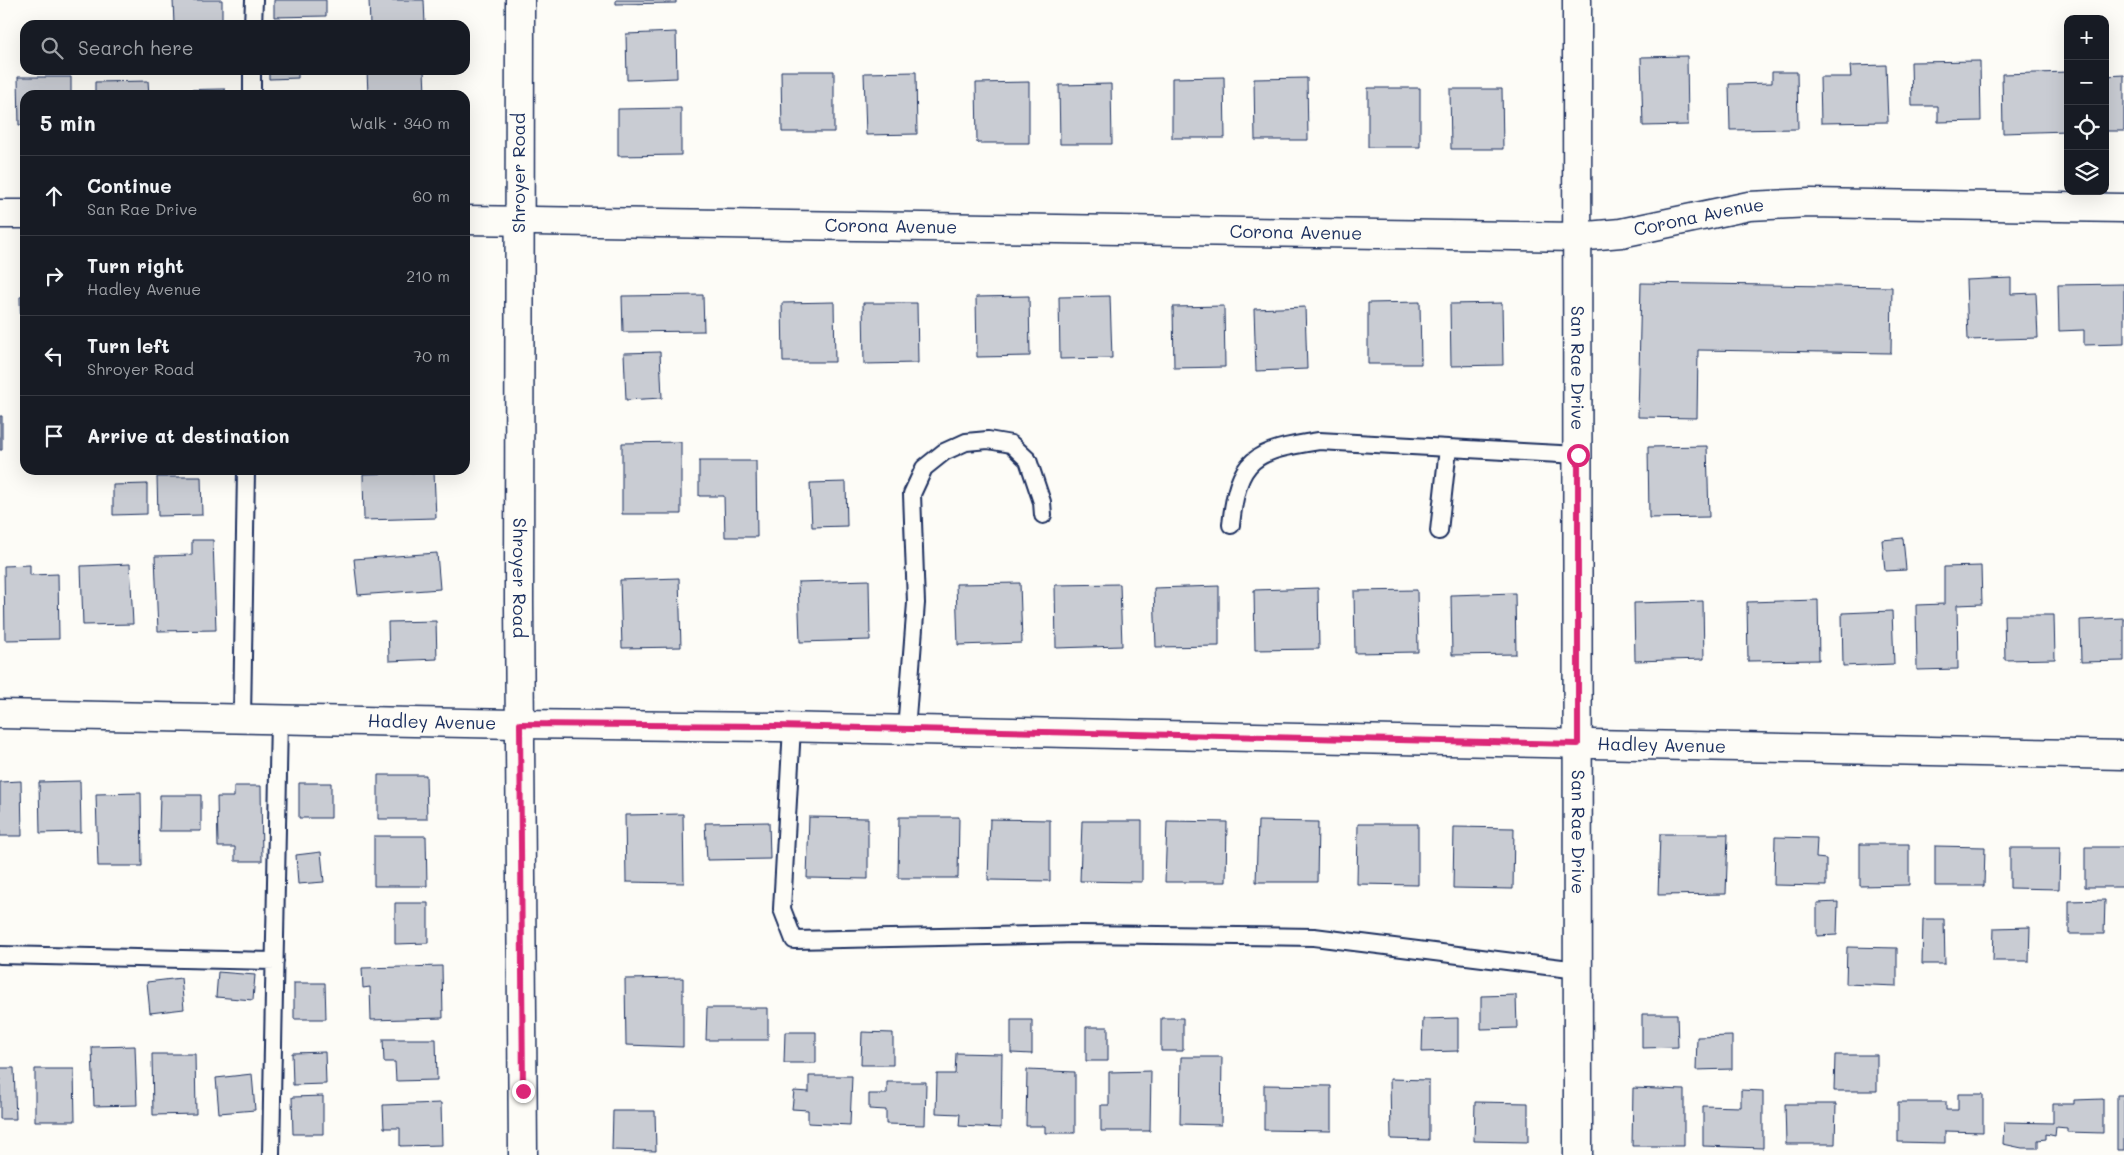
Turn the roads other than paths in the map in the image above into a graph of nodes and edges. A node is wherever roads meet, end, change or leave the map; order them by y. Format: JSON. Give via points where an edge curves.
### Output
{"nodes":[{"id":1,"x":254,"y":0,"type":"edge"},
{"id":2,"x":520,"y":0,"type":"edge"},
{"id":3,"x":1577,"y":0,"type":"edge"},
{"id":4,"x":254,"y":20,"type":"edge"},
{"id":5,"x":252,"y":75,"type":"edge"},
{"id":6,"x":252,"y":90,"type":"edge"},
{"id":7,"x":2124,"y":208,"type":"edge"},
{"id":8,"x":0,"y":214,"type":"edge"},
{"id":9,"x":20,"y":214,"type":"edge"},
{"id":10,"x":470,"y":220,"type":"edge"},
{"id":11,"x":518,"y":220,"type":"junction"},
{"id":12,"x":1576,"y":237,"type":"junction"},
{"id":13,"x":1448,"y":448,"type":"junction"},
{"id":14,"x":1578,"y":455,"type":"junction"},
{"id":15,"x":246,"y":475,"type":"edge"},
{"id":16,"x":1043,"y":515,"type":"dead end"},
{"id":17,"x":1231,"y":525,"type":"dead end"},
{"id":18,"x":1439,"y":531,"type":"dead end"},
{"id":19,"x":0,"y":714,"type":"edge"},
{"id":20,"x":279,"y":718,"type":"junction"},
{"id":21,"x":242,"y":719,"type":"junction"},
{"id":22,"x":520,"y":724,"type":"junction"},
{"id":23,"x":792,"y":727,"type":"junction"},
{"id":24,"x":906,"y":730,"type":"junction"},
{"id":25,"x":1578,"y":744,"type":"junction"},
{"id":26,"x":2124,"y":755,"type":"edge"},
{"id":27,"x":0,"y":955,"type":"edge"},
{"id":28,"x":274,"y":961,"type":"junction"},
{"id":29,"x":1578,"y":970,"type":"junction"},
{"id":30,"x":271,"y":1155,"type":"edge"},
{"id":31,"x":523,"y":1155,"type":"edge"},
{"id":32,"x":1578,"y":1155,"type":"edge"}],
"edges":[{"from":1,"to":4,"type":"lane"},
{"from":2,"to":11,"type":"street","name":"Shroyer Road"},
{"from":3,"to":12,"type":"street","name":"San Rae Drive"},
{"from":5,"to":6,"type":"lane"},
{"from":7,"to":12,"type":"street","name":"Corona Avenue","via":[[1810,203],[1749,206],[1621,233]]},
{"from":8,"to":9,"type":"street"},
{"from":10,"to":11,"type":"street","name":"Corona Avenue"},
{"from":11,"to":12,"type":"street","name":"Corona Avenue"},
{"from":11,"to":22,"type":"street","name":"Shroyer Road"},
{"from":12,"to":14,"type":"street","name":"San Rae Drive"},
{"from":13,"to":14,"type":"lane"},
{"from":13,"to":17,"type":"lane","via":[[1319,441],[1280,447],[1254,460],[1243,473],[1234,496]]},
{"from":13,"to":18,"type":"lane"},
{"from":14,"to":25,"type":"street","name":"San Rae Drive"},
{"from":15,"to":21,"type":"lane"},
{"from":16,"to":24,"type":"lane","via":[[1028,460],[1011,444],[988,440],[966,442],[944,452],[924,468],[912,494],[916,603]]},
{"from":19,"to":21,"type":"street","name":"Hadley Avenue"},
{"from":20,"to":21,"type":"street","name":"Hadley Avenue"},
{"from":20,"to":22,"type":"street","name":"Hadley Avenue"},
{"from":20,"to":28,"type":"lane"},
{"from":22,"to":23,"type":"street","name":"Hadley Avenue"},
{"from":22,"to":31,"type":"street","name":"Shroyer Road"},
{"from":23,"to":24,"type":"street","name":"Hadley Avenue"},
{"from":23,"to":29,"type":"lane","via":[[782,909],[794,940],[1078,934],[1314,938]]},
{"from":24,"to":25,"type":"street","name":"Hadley Avenue"},
{"from":25,"to":26,"type":"street","name":"Hadley Avenue"},
{"from":25,"to":29,"type":"street","name":"San Rae Drive"},
{"from":27,"to":28,"type":"lane"},
{"from":28,"to":30,"type":"lane"},
{"from":29,"to":32,"type":"street","name":"San Rae Drive"}]}
